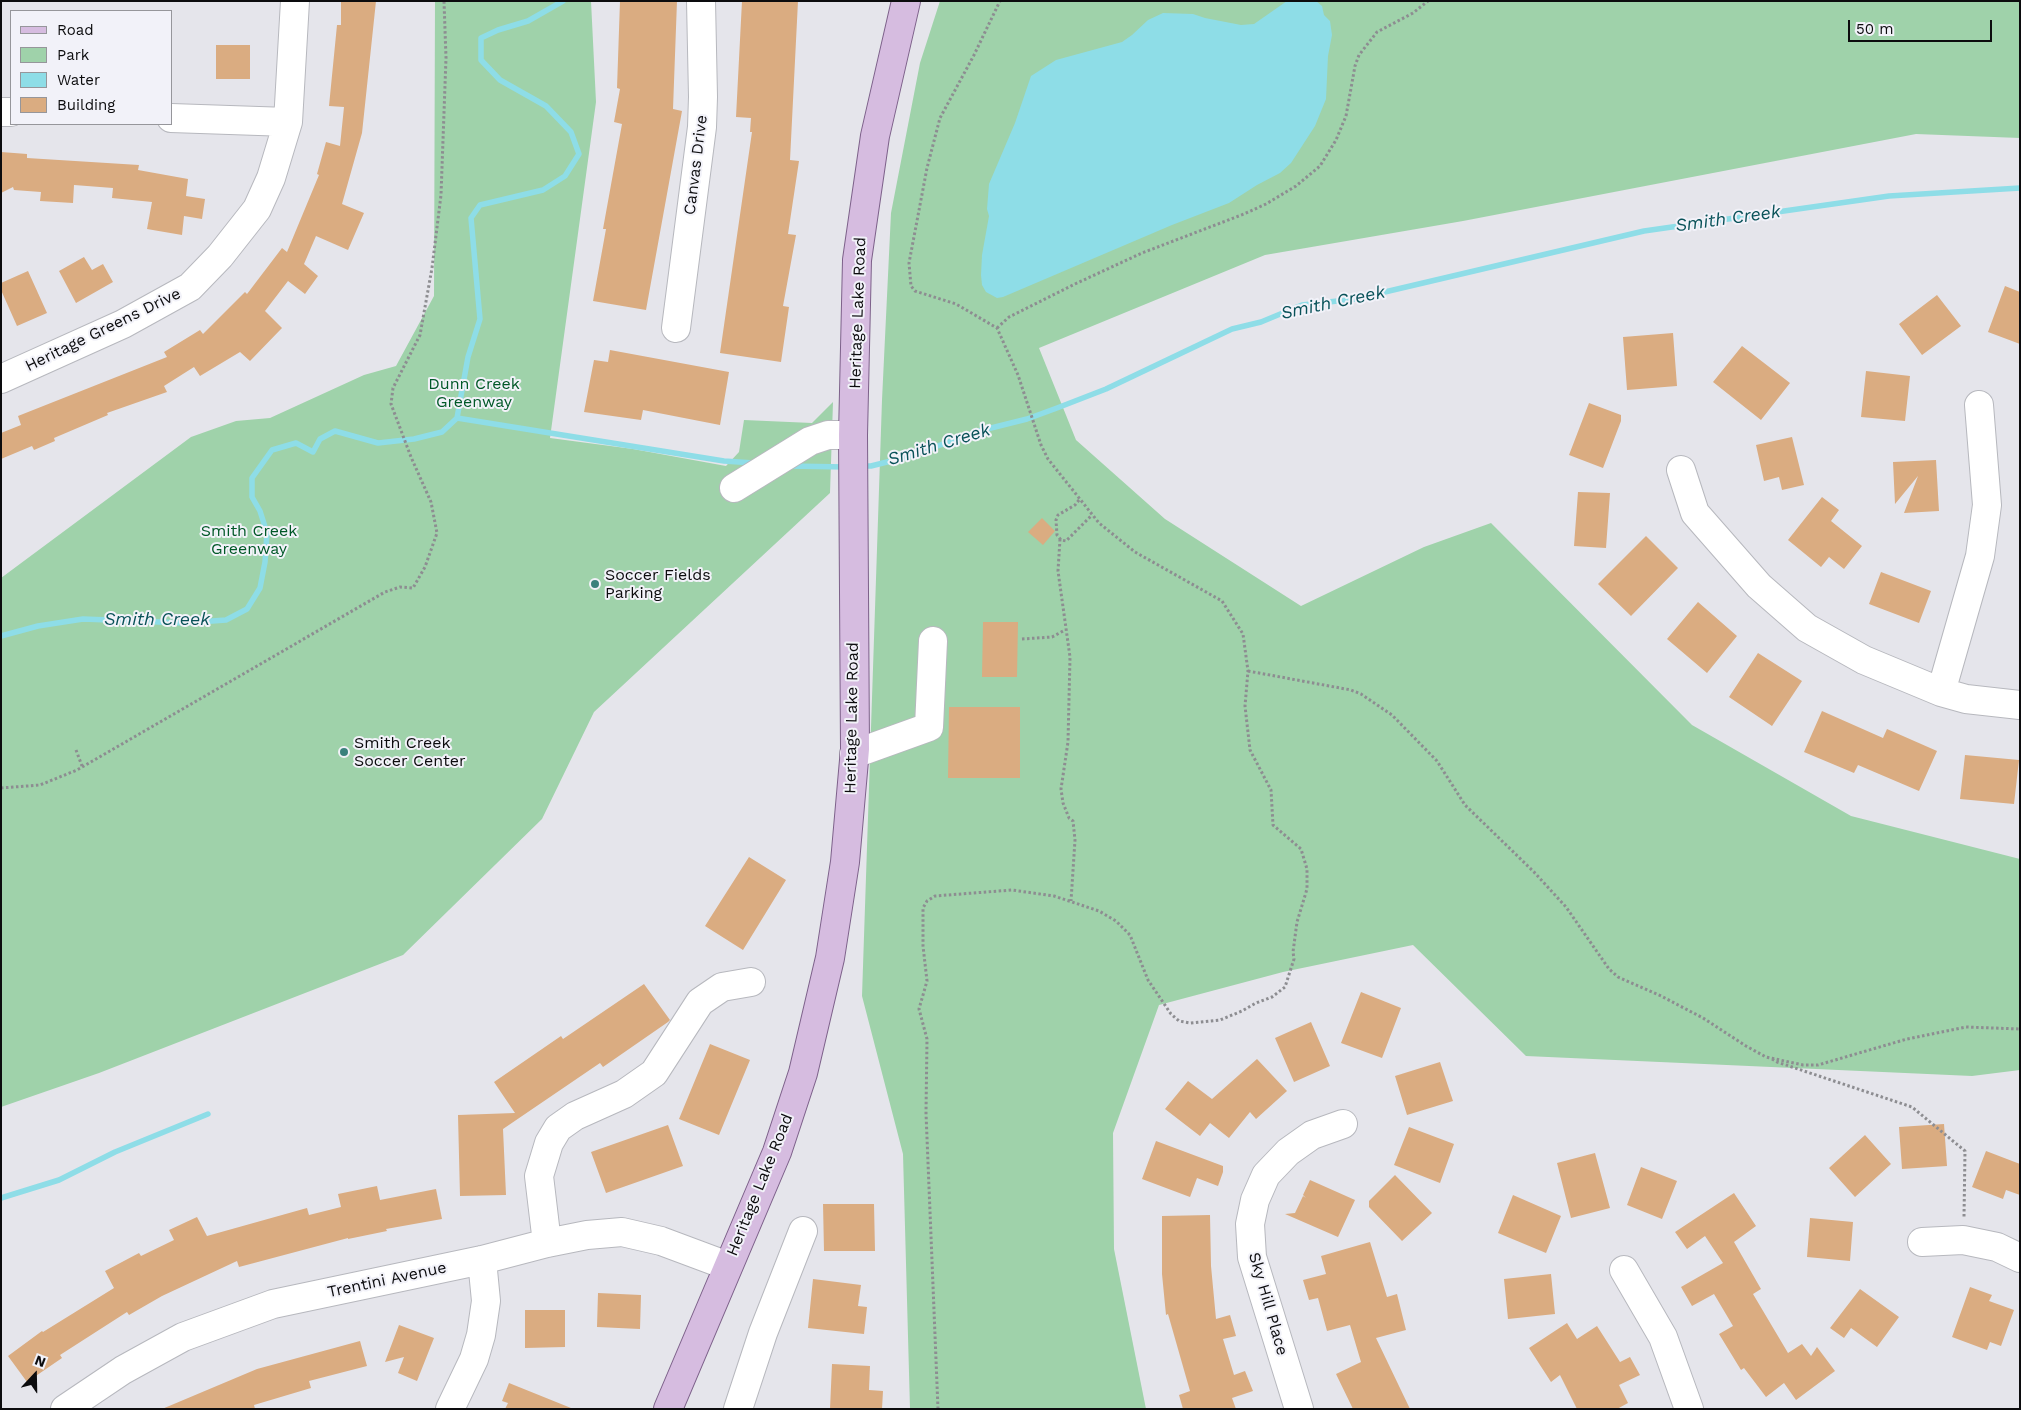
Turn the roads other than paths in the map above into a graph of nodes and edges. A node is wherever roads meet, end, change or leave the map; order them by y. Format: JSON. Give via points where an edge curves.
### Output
{"nodes":[{"id":1,"x":295,"y":1,"type":"edge"},
{"id":2,"x":701,"y":1,"type":"edge"},
{"id":3,"x":906,"y":1,"type":"edge"},
{"id":4,"x":172,"y":118,"type":"edge"},
{"id":5,"x":288,"y":122,"type":"junction"},
{"id":6,"x":676,"y":328,"type":"dead end"},
{"id":7,"x":1,"y":378,"type":"edge"},
{"id":8,"x":1979,"y":405,"type":"dead end"},
{"id":9,"x":853,"y":435,"type":"junction"},
{"id":10,"x":1681,"y":470,"type":"dead end"},
{"id":11,"x":734,"y":488,"type":"dead end"},
{"id":12,"x":933,"y":641,"type":"dead end"},
{"id":13,"x":1941,"y":692,"type":"junction"},
{"id":14,"x":2020,"y":705,"type":"edge"},
{"id":15,"x":854,"y":754,"type":"junction"},
{"id":16,"x":751,"y":982,"type":"dead end"},
{"id":17,"x":1343,"y":1124,"type":"dead end"},
{"id":18,"x":803,"y":1230,"type":"dead end"},
{"id":19,"x":1922,"y":1242,"type":"dead end"},
{"id":20,"x":547,"y":1243,"type":"junction"},
{"id":21,"x":2020,"y":1258,"type":"edge"},
{"id":22,"x":482,"y":1260,"type":"junction"},
{"id":23,"x":728,"y":1266,"type":"junction"},
{"id":24,"x":1624,"y":1270,"type":"dead end"},
{"id":25,"x":65,"y":1409,"type":"edge"},
{"id":26,"x":450,"y":1409,"type":"edge"},
{"id":27,"x":668,"y":1409,"type":"edge"},
{"id":28,"x":738,"y":1409,"type":"edge"},
{"id":29,"x":1299,"y":1409,"type":"edge"},
{"id":30,"x":1689,"y":1409,"type":"edge"}],
"edges":[{"from":1,"to":5,"type":"street","name":"Heritage Greens Drive"},
{"from":2,"to":6,"type":"street","name":"Canvas Drive","via":[[702,128]]},
{"from":3,"to":9,"type":"main road","name":"Heritage Lake Road","via":[[875,136],[857,260]]},
{"from":4,"to":5,"type":"street"},
{"from":5,"to":7,"type":"street","name":"Heritage Greens Drive","via":[[258,208],[220,256],[190,287],[123,324]]},
{"from":8,"to":13,"type":"street","via":[[1987,505],[1980,556]]},
{"from":9,"to":11,"type":"street","via":[[828,435],[810,440]]},
{"from":9,"to":15,"type":"main road","name":"Heritage Lake Road"},
{"from":10,"to":13,"type":"street","via":[[1696,513],[1759,586],[1807,628],[1864,660]]},
{"from":12,"to":15,"type":"street","via":[[929,727]]},
{"from":13,"to":14,"type":"street","via":[[1966,699]]},
{"from":15,"to":23,"type":"main road","name":"Heritage Lake Road","via":[[845,862],[830,958],[803,1073],[777,1152]]},
{"from":16,"to":20,"type":"street","via":[[722,987],[700,1002],[654,1073],[624,1094],[575,1116],[558,1128],[549,1143],[539,1176]]},
{"from":17,"to":29,"type":"street","name":"Sky Hill Place","via":[[1312,1135],[1288,1152],[1266,1175],[1255,1200],[1250,1224],[1252,1257]]},
{"from":18,"to":28,"type":"street"},
{"from":19,"to":21,"type":"street","via":[[1963,1240]]},
{"from":20,"to":22,"type":"street","name":"Trentini Avenue"},
{"from":20,"to":23,"type":"street","name":"Trentini Avenue","via":[[622,1232],[661,1241]]},
{"from":22,"to":25,"type":"street","name":"Trentini Avenue","via":[[273,1304],[183,1337],[123,1370]]},
{"from":22,"to":26,"type":"street","via":[[486,1301],[481,1335],[474,1359]]},
{"from":23,"to":27,"type":"main road","name":"Heritage Lake Road"},
{"from":24,"to":30,"type":"street","via":[[1663,1337]]}]}
